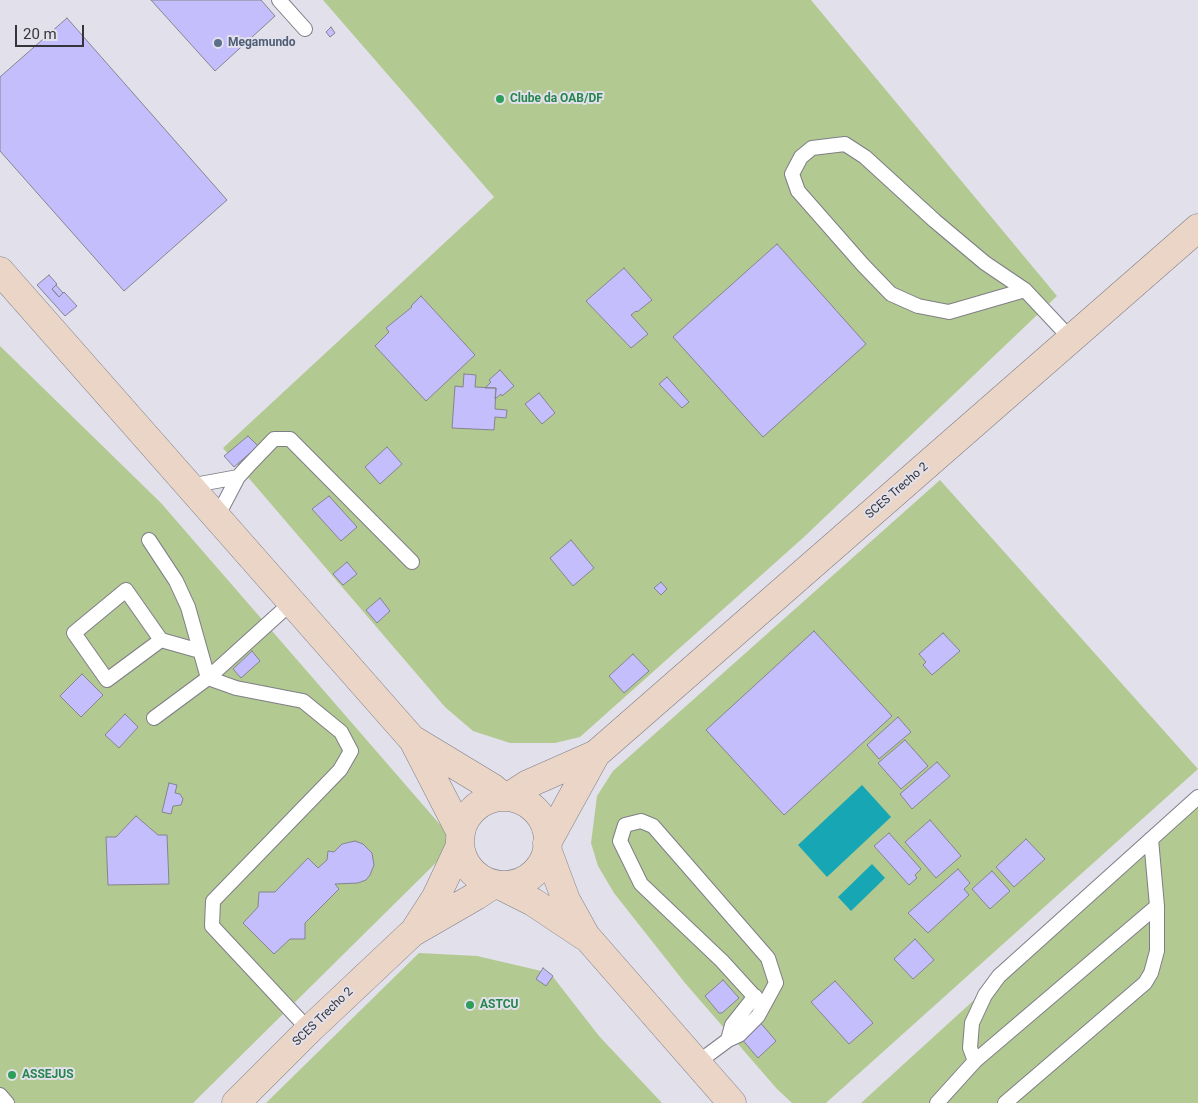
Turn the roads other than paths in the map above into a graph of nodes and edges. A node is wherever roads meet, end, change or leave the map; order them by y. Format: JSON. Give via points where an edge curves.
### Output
{"nodes":[{"id":1,"x":279,"y":0,"type":"edge"},
{"id":2,"x":305,"y":29,"type":"dead end"},
{"id":3,"x":1198,"y":228,"type":"edge"},
{"id":4,"x":0,"y":271,"type":"edge"},
{"id":5,"x":1025,"y":290,"type":"junction"},
{"id":6,"x":1070,"y":339,"type":"junction"},
{"id":7,"x":238,"y":477,"type":"junction"},
{"id":8,"x":190,"y":486,"type":"junction"},
{"id":9,"x":217,"y":517,"type":"junction"},
{"id":10,"x":148,"y":540,"type":"dead end"},
{"id":11,"x":412,"y":562,"type":"dead end"},
{"id":12,"x":292,"y":602,"type":"junction"},
{"id":13,"x":160,"y":640,"type":"junction"},
{"id":14,"x":200,"y":651,"type":"junction"},
{"id":15,"x":208,"y":678,"type":"junction"},
{"id":16,"x":154,"y":718,"type":"dead end"},
{"id":17,"x":412,"y":739,"type":"junction"},
{"id":18,"x":596,"y":754,"type":"junction"},
{"id":19,"x":506,"y":797,"type":"junction"},
{"id":20,"x":1198,"y":797,"type":"edge"},
{"id":21,"x":1151,"y":839,"type":"junction"},
{"id":22,"x":460,"y":840,"type":"junction"},
{"id":23,"x":547,"y":846,"type":"junction"},
{"id":24,"x":496,"y":884,"type":"junction"},
{"id":25,"x":1157,"y":906,"type":"junction"},
{"id":26,"x":412,"y":933,"type":"junction"},
{"id":27,"x":586,"y":936,"type":"junction"},
{"id":28,"x":759,"y":1001,"type":"junction"},
{"id":29,"x":309,"y":1030,"type":"junction"},
{"id":30,"x":975,"y":1061,"type":"junction"},
{"id":31,"x":697,"y":1063,"type":"junction"},
{"id":32,"x":0,"y":1095,"type":"edge"},
{"id":33,"x":7,"y":1103,"type":"edge"},
{"id":34,"x":236,"y":1103,"type":"edge"},
{"id":35,"x":732,"y":1103,"type":"edge"},
{"id":36,"x":938,"y":1103,"type":"edge"},
{"id":37,"x":1005,"y":1103,"type":"edge"}],
"edges":[{"from":1,"to":2,"type":"lane"},
{"from":3,"to":6,"type":"street","name":"SCES Trecho 2"},
{"from":4,"to":8,"type":"street"},
{"from":5,"to":5,"type":"lane","via":[[985,263],[865,157],[845,144],[812,148],[800,157],[792,174],[798,191],[891,294],[918,306],[949,312]]},
{"from":5,"to":6,"type":"lane"},
{"from":6,"to":18,"type":"street","name":"SCES Trecho 2"},
{"from":7,"to":8,"type":"lane"},
{"from":7,"to":9,"type":"lane"},
{"from":7,"to":11,"type":"lane","via":[[274,439],[290,438]]},
{"from":8,"to":9,"type":"street"},
{"from":9,"to":12,"type":"street"},
{"from":10,"to":14,"type":"lane","via":[[176,581],[188,608]]},
{"from":12,"to":15,"type":"lane"},
{"from":12,"to":17,"type":"street"},
{"from":13,"to":13,"type":"lane","via":[[126,590],[74,633],[107,680]]},
{"from":13,"to":14,"type":"lane"},
{"from":14,"to":15,"type":"lane"},
{"from":15,"to":16,"type":"lane"},
{"from":15,"to":29,"type":"lane","via":[[236,688],[303,701],[341,732],[351,751],[340,770],[213,901],[212,926]]},
{"from":17,"to":19,"type":"street"},
{"from":17,"to":22,"type":"street"},
{"from":18,"to":19,"type":"street","name":"SCES Trecho 2"},
{"from":18,"to":23,"type":"street","name":"SCES Trecho 2"},
{"from":19,"to":22,"type":"street","via":[[489,799],[476,807],[466,819]]},
{"from":19,"to":23,"type":"street","via":[[521,800],[541,817]]},
{"from":20,"to":21,"type":"lane"},
{"from":21,"to":25,"type":"lane"},
{"from":21,"to":30,"type":"lane","via":[[999,976],[985,995],[972,1023],[970,1048]]},
{"from":22,"to":24,"type":"street","via":[[464,859],[471,870],[481,879]]},
{"from":22,"to":26,"type":"street","name":"SCES Trecho 2","via":[[436,897]]},
{"from":23,"to":24,"type":"street","via":[[542,862],[524,880]]},
{"from":23,"to":27,"type":"street","via":[[566,900]]},
{"from":24,"to":26,"type":"street","name":"SCES Trecho 2"},
{"from":24,"to":27,"type":"street"},
{"from":25,"to":30,"type":"lane"},
{"from":25,"to":37,"type":"lane","via":[[1157,951],[1145,983]]},
{"from":26,"to":29,"type":"street","name":"SCES Trecho 2"},
{"from":27,"to":31,"type":"street"},
{"from":28,"to":28,"type":"lane","via":[[776,983],[768,958],[653,826],[641,821],[625,825],[620,841],[641,884]]},
{"from":28,"to":31,"type":"lane","via":[[758,1016],[738,1035]]},
{"from":29,"to":34,"type":"street","name":"SCES Trecho 2"},
{"from":30,"to":36,"type":"lane"},
{"from":31,"to":35,"type":"street"},
{"from":32,"to":33,"type":"lane"}]}
